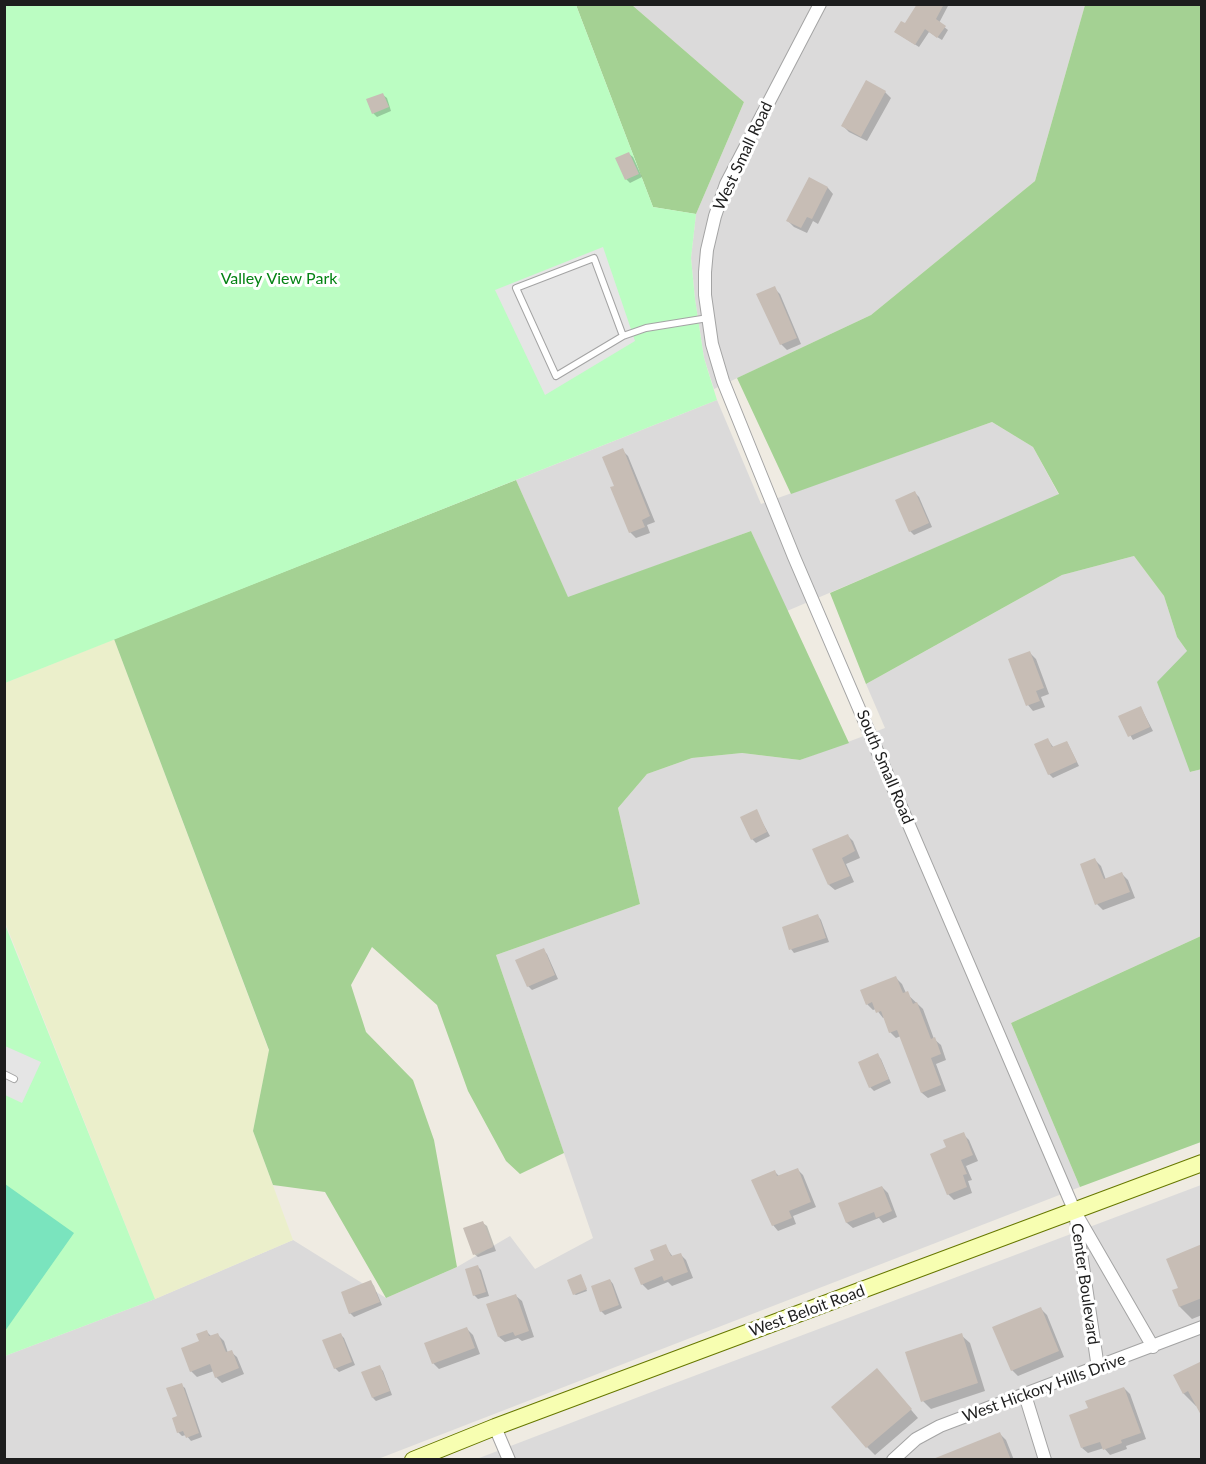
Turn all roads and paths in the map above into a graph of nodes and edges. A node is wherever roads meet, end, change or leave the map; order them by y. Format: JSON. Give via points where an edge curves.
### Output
{"nodes":[{"id":1,"x":820,"y":4,"type":"edge"},
{"id":2,"x":708,"y":318,"type":"junction"},
{"id":3,"x":623,"y":336,"type":"junction"},
{"id":4,"x":4,"y":1074,"type":"edge"},
{"id":5,"x":14,"y":1079,"type":"dead end"},
{"id":6,"x":1202,"y":1163,"type":"edge"},
{"id":7,"x":1075,"y":1212,"type":"junction"},
{"id":8,"x":1202,"y":1327,"type":"edge"},
{"id":9,"x":1153,"y":1347,"type":"junction"},
{"id":10,"x":1098,"y":1368,"type":"junction"},
{"id":11,"x":1025,"y":1395,"type":"junction"},
{"id":12,"x":495,"y":1427,"type":"junction"},
{"id":13,"x":413,"y":1460,"type":"edge"},
{"id":14,"x":508,"y":1460,"type":"edge"},
{"id":15,"x":893,"y":1460,"type":"edge"},
{"id":16,"x":1045,"y":1460,"type":"edge"}],
"edges":[{"from":1,"to":2,"type":"street","name":"West Small Road","via":[[726,184],[707,250]]},
{"from":2,"to":3,"type":"lane","via":[[646,328]]},
{"from":2,"to":7,"type":"street","name":"South Small Road","via":[[723,381],[794,557]]},
{"from":3,"to":3,"type":"lane","via":[[556,376],[516,288],[594,258]]},
{"from":4,"to":5,"type":"lane"},
{"from":6,"to":7,"type":"main road","name":"West Beloit Road"},
{"from":7,"to":9,"type":"street","name":"Center Boulevard"},
{"from":7,"to":10,"type":"street","name":"Center Boulevard"},
{"from":7,"to":12,"type":"main road","name":"West Beloit Road"},
{"from":8,"to":9,"type":"street","name":"West Hickory Hills Drive"},
{"from":9,"to":10,"type":"street","name":"West Hickory Hills Drive"},
{"from":10,"to":11,"type":"street","name":"West Hickory Hills Drive"},
{"from":11,"to":15,"type":"street","name":"West Hickory Hills Drive","via":[[940,1426],[916,1439]]},
{"from":11,"to":16,"type":"street"},
{"from":12,"to":13,"type":"main road","name":"West Beloit Road"},
{"from":12,"to":14,"type":"street"}]}
